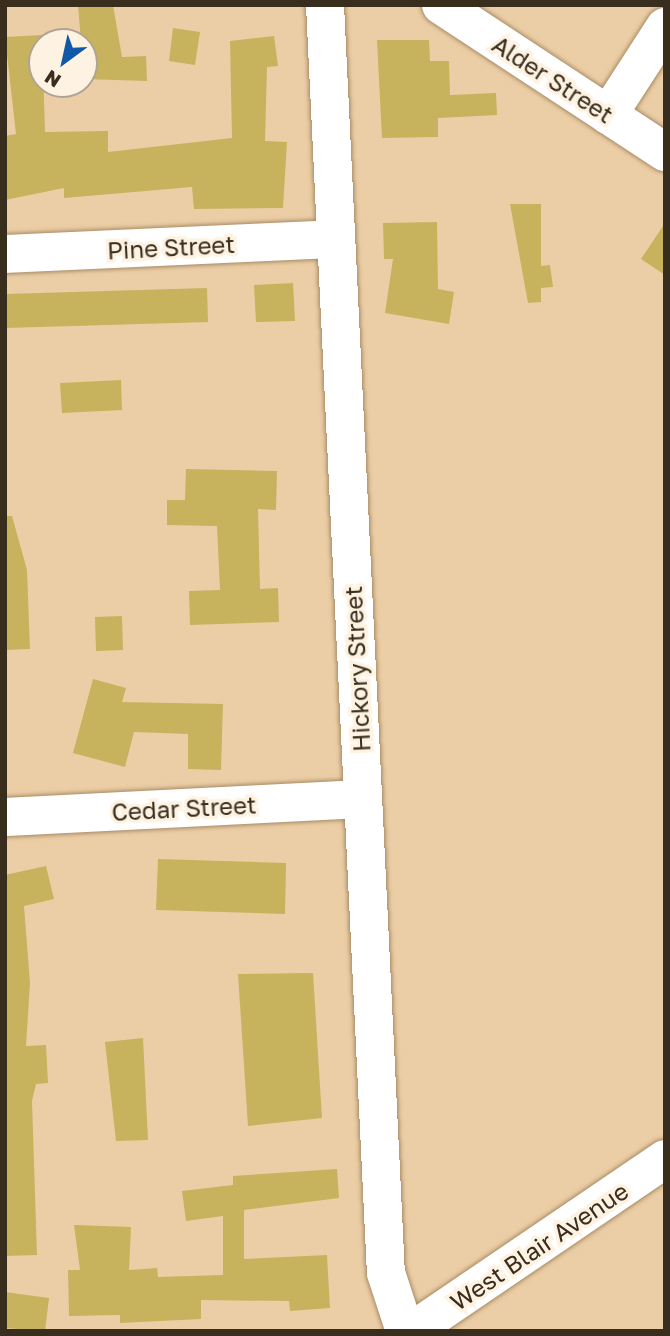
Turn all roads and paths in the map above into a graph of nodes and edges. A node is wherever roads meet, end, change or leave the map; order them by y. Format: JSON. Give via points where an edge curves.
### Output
{"nodes":[{"id":1,"x":325,"y":5,"type":"edge"},
{"id":2,"x":441,"y":5,"type":"edge"},
{"id":3,"x":665,"y":27,"type":"edge"},
{"id":4,"x":608,"y":115,"type":"junction"},
{"id":5,"x":665,"y":152,"type":"edge"},
{"id":6,"x":336,"y":239,"type":"junction"},
{"id":7,"x":5,"y":254,"type":"edge"},
{"id":8,"x":363,"y":799,"type":"junction"},
{"id":9,"x":5,"y":817,"type":"edge"},
{"id":10,"x":665,"y":1159,"type":"edge"},
{"id":11,"x":405,"y":1331,"type":"edge"},
{"id":12,"x":412,"y":1331,"type":"edge"}],
"edges":[{"from":1,"to":6,"type":"street","name":"Hickory Street"},
{"from":2,"to":4,"type":"street","name":"Alder Street"},
{"from":3,"to":4,"type":"street"},
{"from":4,"to":5,"type":"street","name":"Alder Street"},
{"from":6,"to":7,"type":"street","name":"Pine Street"},
{"from":6,"to":8,"type":"street","name":"Hickory Street"},
{"from":8,"to":9,"type":"street","name":"Cedar Street"},
{"from":8,"to":11,"type":"street","name":"Hickory Street","via":[[386,1273]]},
{"from":10,"to":12,"type":"street","name":"West Blair Avenue"}]}
